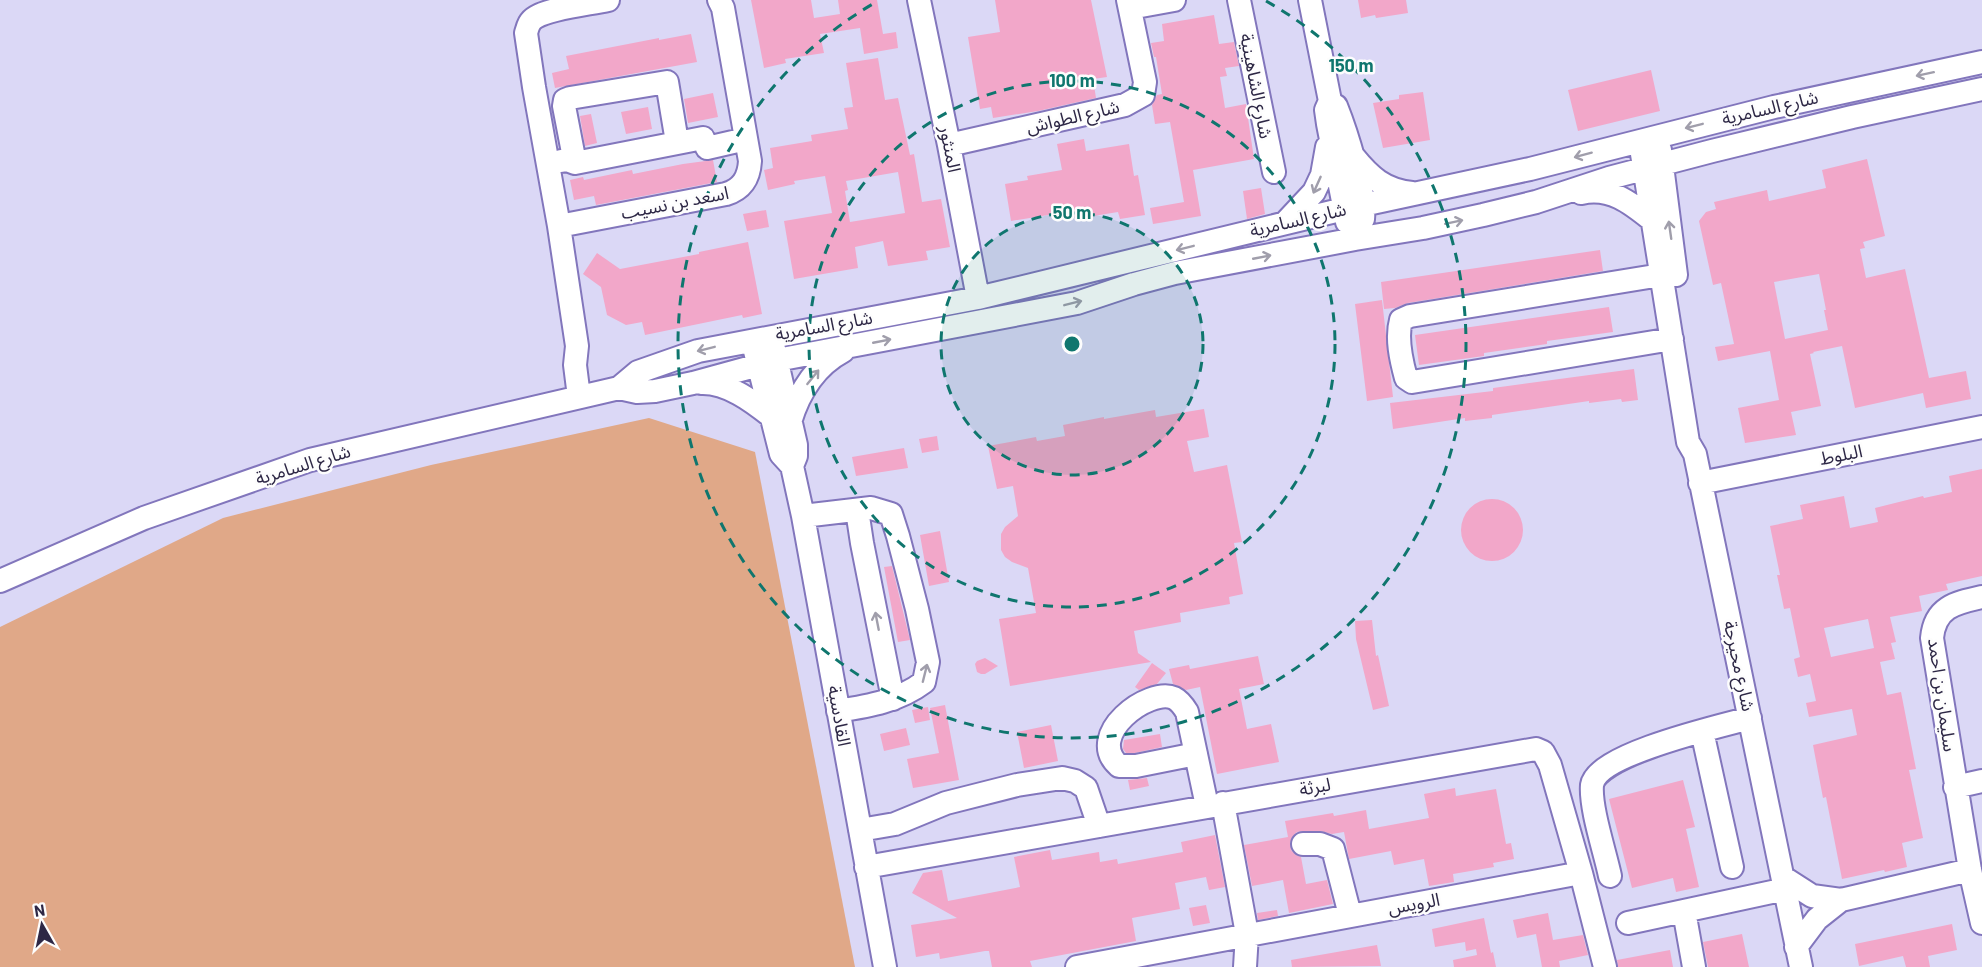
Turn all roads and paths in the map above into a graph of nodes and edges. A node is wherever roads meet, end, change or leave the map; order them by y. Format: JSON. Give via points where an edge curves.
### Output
{"nodes":[{"id":1,"x":608,"y":0,"type":"edge"},
{"id":2,"x":719,"y":0,"type":"edge"},
{"id":3,"x":919,"y":0,"type":"edge"},
{"id":4,"x":1174,"y":0,"type":"edge"},
{"id":5,"x":1239,"y":0,"type":"edge"},
{"id":6,"x":1310,"y":0,"type":"edge"},
{"id":7,"x":1129,"y":4,"type":"edge"},
{"id":8,"x":1982,"y":62,"type":"edge"},
{"id":9,"x":1982,"y":89,"type":"edge"},
{"id":10,"x":1330,"y":101,"type":"junction"},
{"id":11,"x":1330,"y":137,"type":"junction"},
{"id":12,"x":1648,"y":138,"type":"junction"},
{"id":13,"x":746,"y":139,"type":"junction"},
{"id":14,"x":677,"y":142,"type":"junction"},
{"id":15,"x":949,"y":145,"type":"junction"},
{"id":16,"x":1712,"y":151,"type":"junction"},
{"id":17,"x":1353,"y":156,"type":"junction"},
{"id":18,"x":575,"y":163,"type":"junction"},
{"id":19,"x":548,"y":164,"type":"junction"},
{"id":20,"x":1653,"y":167,"type":"junction"},
{"id":21,"x":1274,"y":172,"type":"dead end"},
{"id":22,"x":1422,"y":194,"type":"junction"},
{"id":23,"x":1536,"y":202,"type":"junction"},
{"id":24,"x":1353,"y":207,"type":"junction"},
{"id":25,"x":1660,"y":212,"type":"junction"},
{"id":26,"x":1285,"y":223,"type":"junction"},
{"id":27,"x":559,"y":226,"type":"junction"},
{"id":28,"x":1355,"y":239,"type":"junction"},
{"id":29,"x":1661,"y":275,"type":"junction"},
{"id":30,"x":978,"y":298,"type":"junction"},
{"id":31,"x":761,"y":338,"type":"junction"},
{"id":32,"x":1672,"y":339,"type":"junction"},
{"id":33,"x":853,"y":346,"type":"junction"},
{"id":34,"x":768,"y":363,"type":"junction"},
{"id":35,"x":693,"y":383,"type":"junction"},
{"id":36,"x":619,"y":388,"type":"junction"},
{"id":37,"x":588,"y":395,"type":"junction"},
{"id":38,"x":781,"y":419,"type":"junction"},
{"id":39,"x":1982,"y":426,"type":"edge"},
{"id":40,"x":1695,"y":454,"type":"junction"},
{"id":41,"x":1700,"y":483,"type":"junction"},
{"id":42,"x":857,"y":510,"type":"junction"},
{"id":43,"x":803,"y":516,"type":"junction"},
{"id":44,"x":0,"y":581,"type":"edge"},
{"id":45,"x":1982,"y":597,"type":"edge"},
{"id":46,"x":893,"y":699,"type":"junction"},
{"id":47,"x":838,"y":711,"type":"junction"},
{"id":48,"x":1750,"y":718,"type":"junction"},
{"id":49,"x":1702,"y":731,"type":"junction"},
{"id":50,"x":1196,"y":754,"type":"dead end"},
{"id":51,"x":1982,"y":781,"type":"edge"},
{"id":52,"x":1955,"y":787,"type":"junction"},
{"id":53,"x":1215,"y":805,"type":"junction"},
{"id":54,"x":1099,"y":825,"type":"junction"},
{"id":55,"x":860,"y":830,"type":"junction"},
{"id":56,"x":1303,"y":844,"type":"dead end"},
{"id":57,"x":866,"y":867,"type":"junction"},
{"id":58,"x":1732,"y":867,"type":"dead end"},
{"id":59,"x":1970,"y":870,"type":"junction"},
{"id":60,"x":1581,"y":873,"type":"junction"},
{"id":61,"x":1610,"y":876,"type":"dead end"},
{"id":62,"x":1785,"y":884,"type":"junction"},
{"id":63,"x":1841,"y":900,"type":"junction"},
{"id":64,"x":1683,"y":911,"type":"junction"},
{"id":65,"x":1350,"y":915,"type":"junction"},
{"id":66,"x":1628,"y":923,"type":"dead end"},
{"id":67,"x":1982,"y":923,"type":"edge"},
{"id":68,"x":1247,"y":934,"type":"junction"},
{"id":69,"x":1799,"y":957,"type":"edge"},
{"id":70,"x":885,"y":967,"type":"edge"},
{"id":71,"x":1077,"y":967,"type":"edge"},
{"id":72,"x":1245,"y":967,"type":"edge"},
{"id":73,"x":1605,"y":967,"type":"edge"},
{"id":74,"x":1694,"y":967,"type":"edge"}],
"edges":[{"from":1,"to":19,"type":"street","via":[[545,13],[528,24],[527,42]]},
{"from":2,"to":13,"type":"street","name":"اسعد بن نسيب"},
{"from":3,"to":15,"type":"street","name":"المنثور"},
{"from":4,"to":7,"type":"street","name":"شارع الطواش"},
{"from":5,"to":21,"type":"street","name":"شارع الشاهينية"},
{"from":6,"to":10,"type":"street"},
{"from":7,"to":15,"type":"street","name":"شارع الطواش","via":[[1143,95],[1125,105]]},
{"from":8,"to":12,"type":"street","name":"شارع السامرية","one_way":true},
{"from":9,"to":16,"type":"street","name":"شارع السامرية"},
{"from":10,"to":11,"type":"street","via":[[1326,110]]},
{"from":10,"to":17,"type":"street","via":[[1337,108]]},
{"from":11,"to":24,"type":"street"},
{"from":11,"to":26,"type":"street","one_way":true,"via":[[1314,192]]},
{"from":12,"to":20,"type":"street","name":"شارع محيرجة"},
{"from":12,"to":22,"type":"street","name":"شارع السامرية","one_way":true},
{"from":13,"to":14,"type":"street","via":[[707,148],[703,138]]},
{"from":13,"to":27,"type":"street","name":"اسعد بن نسيب","via":[[749,171],[738,190]]},
{"from":14,"to":18,"type":"street"},
{"from":14,"to":18,"type":"street","via":[[667,82],[570,98],[564,106]]},
{"from":15,"to":30,"type":"street","name":"المنثور"},
{"from":16,"to":20,"type":"street","name":"شارع السامرية"},
{"from":16,"to":25,"type":"street","via":[[1685,173]]},
{"from":17,"to":22,"type":"street","via":[[1381,184]]},
{"from":17,"to":24,"type":"street"},
{"from":18,"to":19,"type":"street","via":[[567,160]]},
{"from":19,"to":27,"type":"street"},
{"from":20,"to":23,"type":"street","name":"شارع السامرية"},
{"from":20,"to":25,"type":"street","name":"شارع محيرجة"},
{"from":22,"to":24,"type":"street","name":"شارع السامرية"},
{"from":23,"to":25,"type":"street","via":[[1589,191],[1608,192]]},
{"from":28,"to":23,"type":"street","name":"شارع السامرية","one_way":true},
{"from":24,"to":26,"type":"street","name":"شارع السامرية"},
{"from":24,"to":28,"type":"street","via":[[1362,222]]},
{"from":25,"to":29,"type":"street","name":"شارع محيرجة"},
{"from":40,"to":25,"type":"street","name":"شارع محيرجة","one_way":true,"via":[[1698,439]]},
{"from":26,"to":30,"type":"street","name":"شارع السامرية","one_way":true},
{"from":27,"to":37,"type":"street","via":[[577,346],[592,372]]},
{"from":33,"to":28,"type":"street","name":"شارع السامرية","one_way":true,"via":[[1058,307],[1154,278]]},
{"from":29,"to":32,"type":"street","name":"شارع محيرجة"},
{"from":29,"to":32,"type":"street","via":[[1410,316],[1401,320],[1399,327],[1403,368],[1412,382]]},
{"from":30,"to":31,"type":"street","name":"شارع السامرية"},
{"from":31,"to":34,"type":"street","name":"القادسية"},
{"from":31,"to":36,"type":"street","name":"شارع السامرية","one_way":true,"via":[[698,351],[646,368]]},
{"from":32,"to":40,"type":"street","name":"شارع محيرجة","via":[[1688,441]]},
{"from":33,"to":34,"type":"street","name":"شارع السامرية"},
{"from":38,"to":33,"type":"street","one_way":true,"via":[[817,371]]},
{"from":34,"to":35,"type":"street","name":"شارع السامرية"},
{"from":34,"to":38,"type":"street","name":"القادسية"},
{"from":35,"to":36,"type":"street","name":"شارع السامرية","via":[[646,392]]},
{"from":35,"to":38,"type":"street","via":[[708,382],[735,392]]},
{"from":36,"to":37,"type":"street","name":"شارع السامرية"},
{"from":37,"to":44,"type":"street","name":"شارع السامرية","via":[[310,460],[144,518]]},
{"from":38,"to":43,"type":"street","name":"القادسية","via":[[796,451],[792,466]]},
{"from":39,"to":41,"type":"street","name":"البلوط"},
{"from":40,"to":41,"type":"street","name":"شارع محيرجة"},
{"from":41,"to":48,"type":"street","name":"شارع محيرجة"},
{"from":42,"to":43,"type":"street"},
{"from":46,"to":42,"type":"street","one_way":true},
{"from":46,"to":42,"type":"street","one_way":true,"via":[[924,682],[928,662],[891,514],[871,507]]},
{"from":43,"to":47,"type":"street","name":"القادسية"},
{"from":45,"to":52,"type":"street","name":"سليمان بن احمد","via":[[1946,609],[1933,627]]},
{"from":46,"to":47,"type":"street"},
{"from":47,"to":55,"type":"street","name":"القادسية"},
{"from":48,"to":49,"type":"street"},
{"from":48,"to":62,"type":"street","name":"شارع محيرجة"},
{"from":49,"to":58,"type":"street"},
{"from":49,"to":61,"type":"street","via":[[1621,758],[1598,773],[1592,784],[1593,804]]},
{"from":50,"to":53,"type":"street"},
{"from":51,"to":52,"type":"street"},
{"from":52,"to":59,"type":"street","name":"سليمان بن احمد"},
{"from":53,"to":54,"type":"street","name":"لبرثة"},
{"from":53,"to":60,"type":"street","name":"لبرثة","via":[[1536,749],[1543,752],[1550,765]]},
{"from":53,"to":68,"type":"street"},
{"from":54,"to":55,"type":"street","via":[[1086,788],[1062,778],[946,803],[895,824]]},
{"from":54,"to":57,"type":"street","name":"لبرثة"},
{"from":55,"to":57,"type":"street","name":"القادسية"},
{"from":56,"to":65,"type":"street","via":[[1333,849]]},
{"from":57,"to":70,"type":"street","name":"القادسية"},
{"from":59,"to":63,"type":"street","name":"شارع محيرجة"},
{"from":59,"to":67,"type":"street","name":"سليمان بن احمد"},
{"from":60,"to":65,"type":"street","name":"الرويس"},
{"from":60,"to":73,"type":"street","name":"لبرثة"},
{"from":62,"to":63,"type":"street","name":"شارع محيرجة","via":[[1812,896]]},
{"from":62,"to":64,"type":"street"},
{"from":62,"to":69,"type":"street","name":"شارع محيرجة"},
{"from":63,"to":69,"type":"street","name":"شارع محيرجة","via":[[1817,919]]},
{"from":64,"to":66,"type":"street"},
{"from":64,"to":74,"type":"street"},
{"from":65,"to":68,"type":"street","name":"الرويس"},
{"from":68,"to":71,"type":"street","name":"الرويس"},
{"from":68,"to":72,"type":"street"}]}
